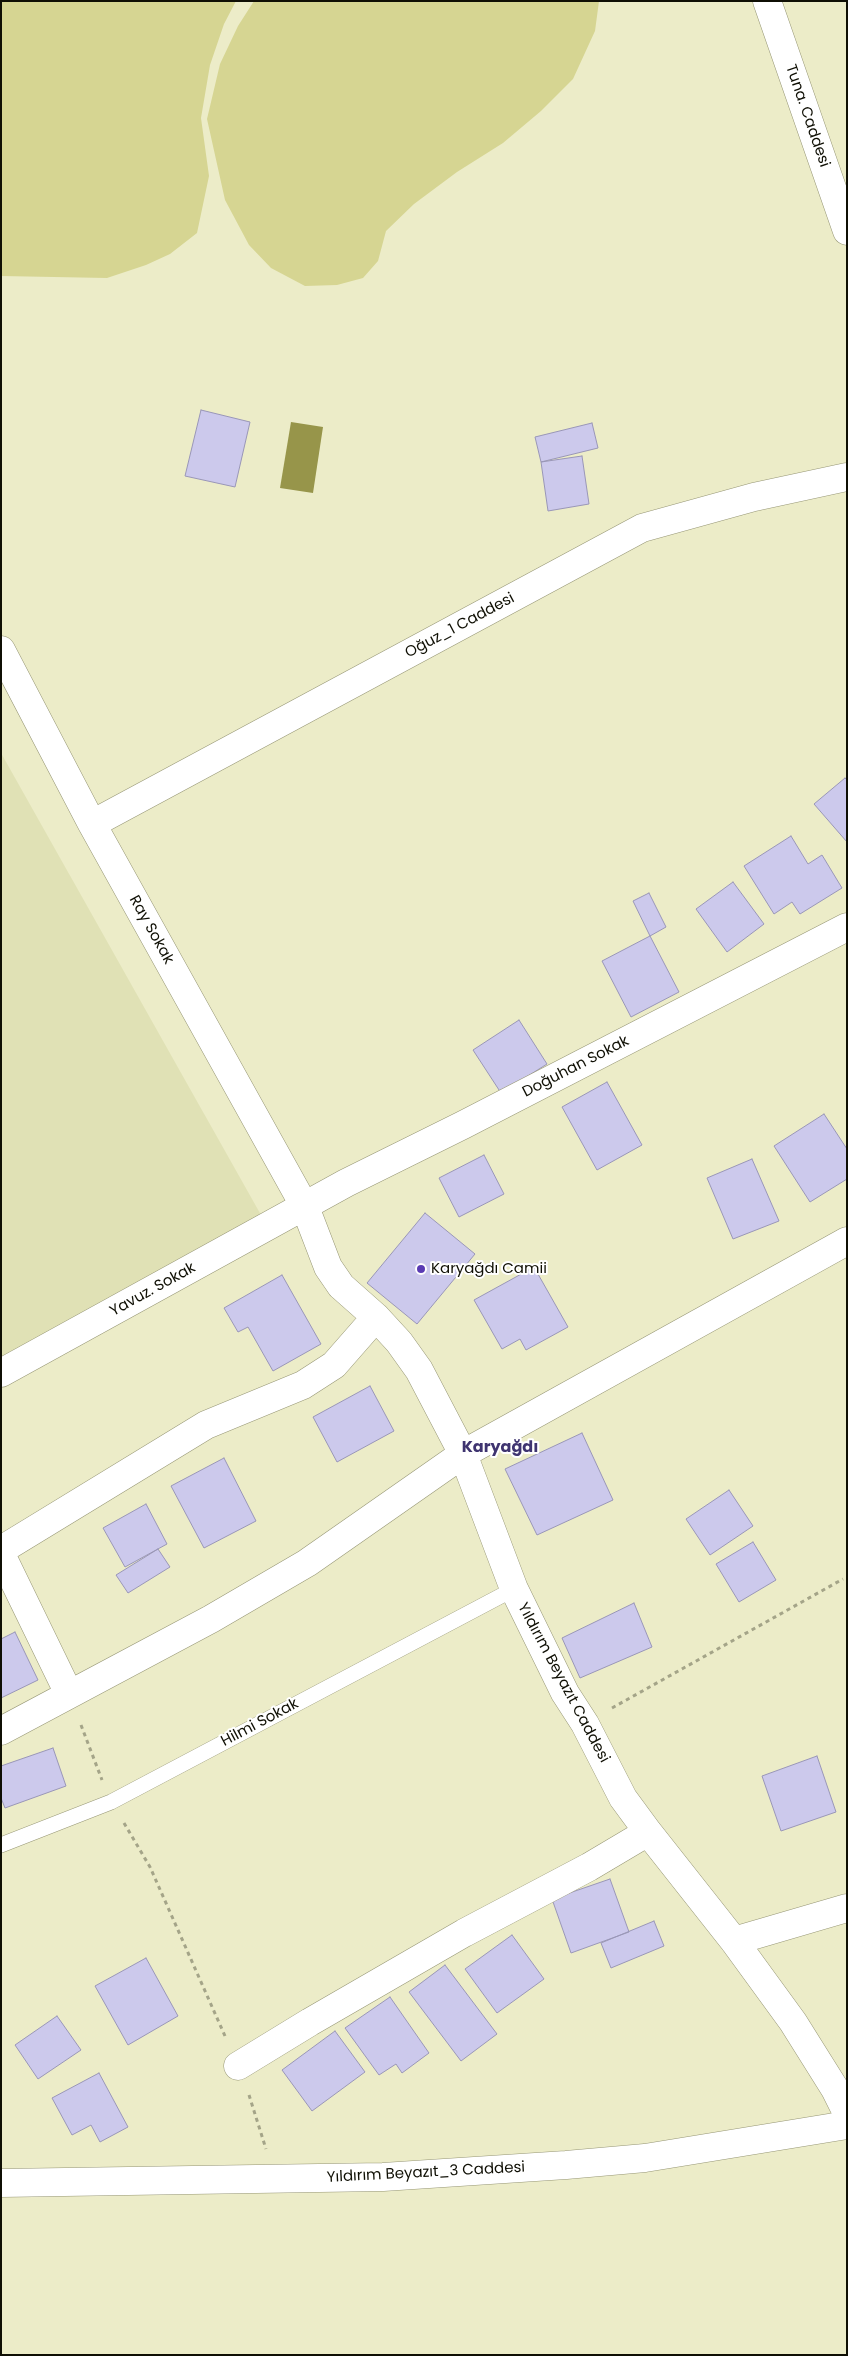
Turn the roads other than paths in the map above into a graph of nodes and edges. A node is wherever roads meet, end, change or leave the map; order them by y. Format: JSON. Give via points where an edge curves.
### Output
{"nodes":[{"id":1,"x":767,"y":1,"type":"edge"},
{"id":2,"x":847,"y":231,"type":"edge"},
{"id":3,"x":847,"y":478,"type":"edge"},
{"id":4,"x":1,"y":650,"type":"edge"},
{"id":5,"x":92,"y":824,"type":"junction"},
{"id":6,"x":847,"y":927,"type":"edge"},
{"id":7,"x":305,"y":1207,"type":"junction"},
{"id":8,"x":847,"y":1241,"type":"edge"},
{"id":9,"x":376,"y":1317,"type":"junction"},
{"id":10,"x":1,"y":1373,"type":"edge"},
{"id":11,"x":462,"y":1454,"type":"junction"},
{"id":12,"x":1,"y":1550,"type":"edge"},
{"id":13,"x":1,"y":1554,"type":"edge"},
{"id":14,"x":514,"y":1589,"type":"junction"},
{"id":15,"x":69,"y":1694,"type":"junction"},
{"id":16,"x":1,"y":1731,"type":"edge"},
{"id":17,"x":648,"y":1832,"type":"junction"},
{"id":18,"x":1,"y":1845,"type":"edge"},
{"id":19,"x":847,"y":1908,"type":"edge"},
{"id":20,"x":734,"y":1941,"type":"junction"},
{"id":21,"x":238,"y":2066,"type":"road end"},
{"id":22,"x":847,"y":2113,"type":"edge"},
{"id":23,"x":847,"y":2125,"type":"edge"},
{"id":24,"x":1,"y":2183,"type":"edge"}],
"edges":[{"from":1,"to":2,"type":"street","name":"Tuna. Caddesi"},
{"from":3,"to":5,"type":"street","name":"Oğuz_1 Caddesi","via":[[754,497],[642,528]]},
{"from":4,"to":5,"type":"street","name":"Ray Sokak"},
{"from":5,"to":7,"type":"street","name":"Ray Sokak"},
{"from":6,"to":7,"type":"street","name":"Doğuhan Sokak","via":[[346,1183]]},
{"from":7,"to":9,"type":"street","name":"Yıldırım Beyazıt Caddesi","via":[[328,1267],[341,1286]]},
{"from":7,"to":10,"type":"street","name":"Yavuz. Sokak"},
{"from":8,"to":11,"type":"street"},
{"from":9,"to":11,"type":"street","name":"Yıldırım Beyazıt Caddesi","via":[[419,1370]]},
{"from":9,"to":12,"type":"street","via":[[334,1365],[303,1385],[206,1425]]},
{"from":11,"to":14,"type":"street","name":"Yıldırım Beyazıt Caddesi"},
{"from":11,"to":15,"type":"street","via":[[306,1563],[211,1619]]},
{"from":13,"to":15,"type":"street"},
{"from":14,"to":17,"type":"street","name":"Yıldırım Beyazıt Caddesi","via":[[565,1693],[585,1724],[623,1798]]},
{"from":14,"to":18,"type":"lane","name":"Hilmi Sokak","via":[[111,1802]]},
{"from":15,"to":16,"type":"street"},
{"from":17,"to":20,"type":"street","name":"Yıldırım Beyazıt Caddesi"},
{"from":17,"to":21,"type":"street","via":[[464,1933]]},
{"from":19,"to":20,"type":"street"},
{"from":20,"to":22,"type":"street","name":"Yıldırım Beyazıt Caddesi","via":[[793,2022]]},
{"from":23,"to":24,"type":"street","name":"Yıldırım Beyazıt_3 Caddesi","via":[[627,2160],[383,2177]]}]}
